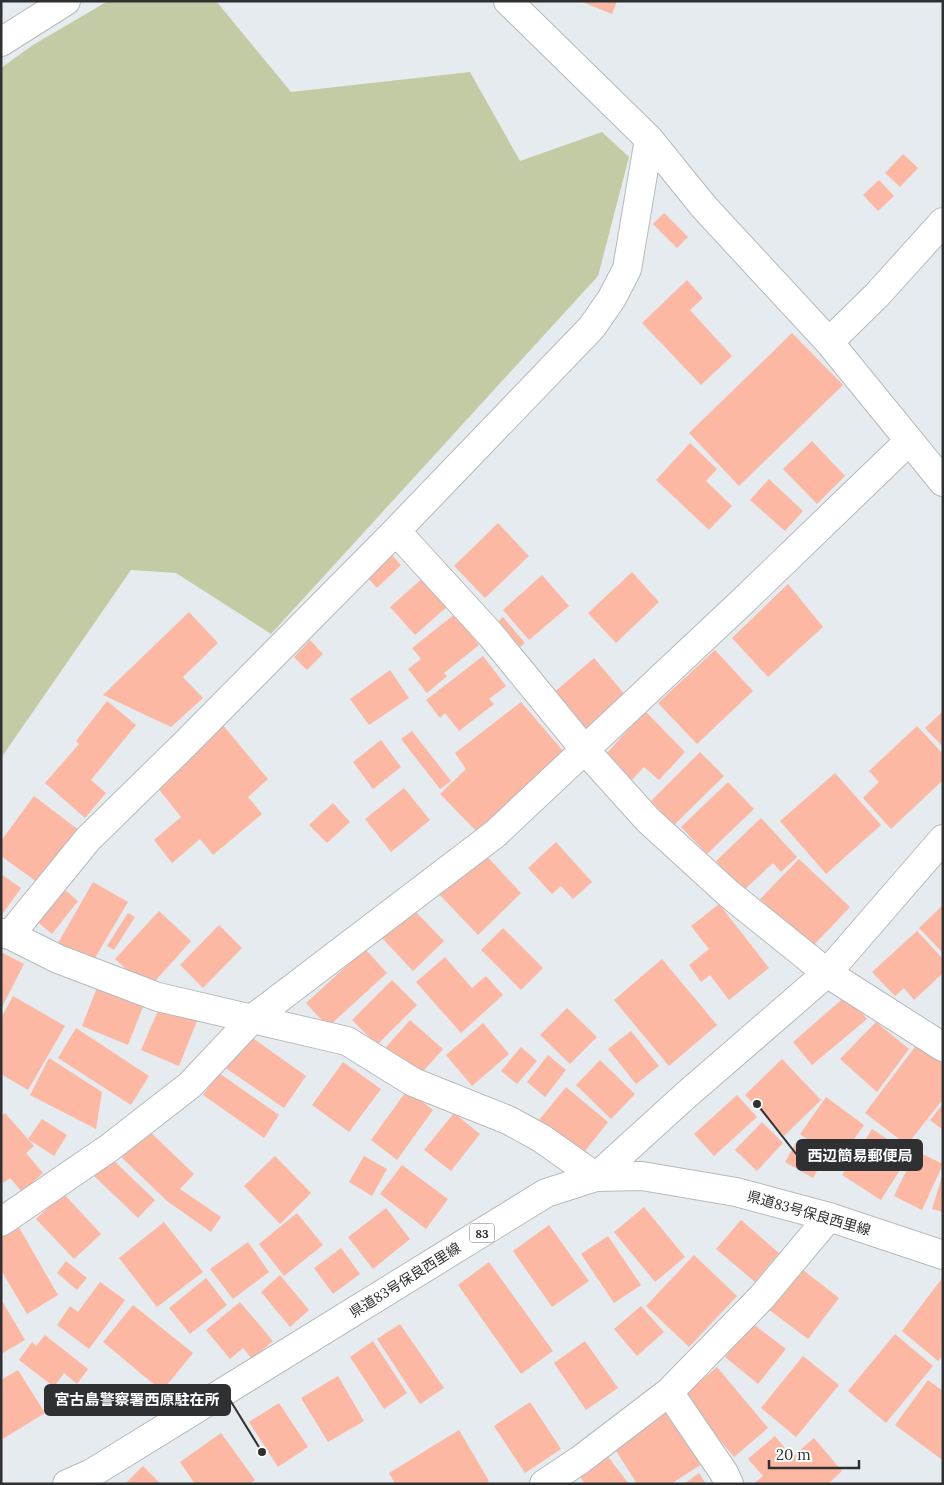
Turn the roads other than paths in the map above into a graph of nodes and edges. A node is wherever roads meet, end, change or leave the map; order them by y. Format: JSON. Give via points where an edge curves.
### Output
{"nodes":[{"id":1,"x":66,"y":1,"type":"edge"},
{"id":2,"x":508,"y":1,"type":"edge"},
{"id":3,"x":1,"y":42,"type":"edge"},
{"id":4,"x":649,"y":139,"type":"junction"},
{"id":5,"x":943,"y":222,"type":"edge"},
{"id":6,"x":829,"y":342,"type":"junction"},
{"id":7,"x":909,"y":441,"type":"junction"},
{"id":8,"x":943,"y":482,"type":"edge"},
{"id":9,"x":396,"y":531,"type":"junction"},
{"id":10,"x":585,"y":750,"type":"junction"},
{"id":11,"x":943,"y":839,"type":"edge"},
{"id":12,"x":6,"y":934,"type":"edge"},
{"id":13,"x":827,"y":974,"type":"junction"},
{"id":14,"x":252,"y":1019,"type":"junction"},
{"id":15,"x":943,"y":1047,"type":"edge"},
{"id":16,"x":596,"y":1177,"type":"junction"},
{"id":17,"x":830,"y":1217,"type":"junction"},
{"id":18,"x":1,"y":1222,"type":"edge"},
{"id":19,"x":943,"y":1255,"type":"edge"},
{"id":20,"x":669,"y":1392,"type":"junction"},
{"id":21,"x":67,"y":1484,"type":"edge"},
{"id":22,"x":544,"y":1484,"type":"edge"},
{"id":23,"x":728,"y":1484,"type":"edge"}],
"edges":[{"from":1,"to":3,"type":"street"},
{"from":2,"to":4,"type":"street"},
{"from":4,"to":6,"type":"street","via":[[704,208]]},
{"from":4,"to":9,"type":"street","via":[[627,269],[612,298],[592,327]]},
{"from":5,"to":6,"type":"street"},
{"from":6,"to":7,"type":"street"},
{"from":7,"to":8,"type":"street"},
{"from":7,"to":10,"type":"street"},
{"from":9,"to":10,"type":"street","via":[[491,635]]},
{"from":9,"to":12,"type":"street","via":[[88,839]]},
{"from":10,"to":13,"type":"street","via":[[663,834],[729,894]]},
{"from":10,"to":14,"type":"street","via":[[495,834]]},
{"from":11,"to":13,"type":"street"},
{"from":12,"to":14,"type":"street","via":[[58,959],[158,997]]},
{"from":13,"to":15,"type":"street"},
{"from":13,"to":16,"type":"street"},
{"from":14,"to":16,"type":"street","via":[[347,1041],[413,1082],[508,1120],[541,1138]]},
{"from":14,"to":18,"type":"street","via":[[190,1085],[109,1148]]},
{"from":16,"to":17,"type":"street","name":"県道83号保良西里線","number":"83","via":[[642,1176],[726,1190]]},
{"from":16,"to":21,"type":"street","name":"県道83号保良西里線","number":"83","via":[[546,1193],[92,1472]]},
{"from":17,"to":19,"type":"street","name":"県道83号保良西里線","number":"83"},
{"from":17,"to":20,"type":"street","via":[[762,1297]]},
{"from":20,"to":22,"type":"street"},
{"from":20,"to":23,"type":"street","via":[[724,1473]]}]}
